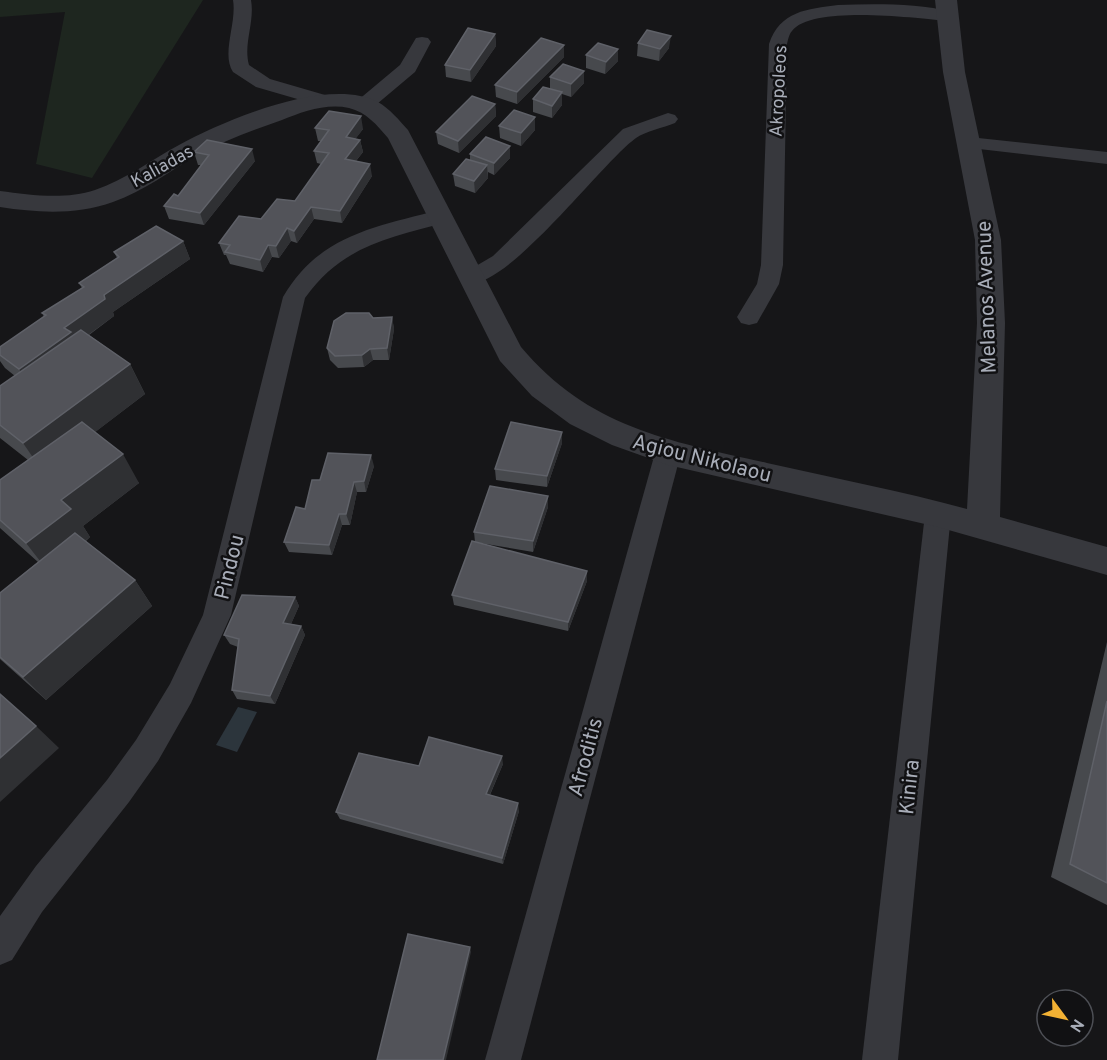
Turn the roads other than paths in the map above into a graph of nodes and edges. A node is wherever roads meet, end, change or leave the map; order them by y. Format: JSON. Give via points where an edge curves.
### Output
{"nodes":[{"id":1,"x":242,"y":0,"type":"edge"},
{"id":2,"x":946,"y":8,"type":"edge"},
{"id":3,"x":422,"y":42,"type":"dead end"},
{"id":4,"x":318,"y":99,"type":"junction"},
{"id":5,"x":364,"y":105,"type":"junction"},
{"id":6,"x":668,"y":119,"type":"dead end"},
{"id":7,"x":969,"y":143,"type":"junction"},
{"id":8,"x":1107,"y":158,"type":"edge"},
{"id":9,"x":0,"y":199,"type":"edge"},
{"id":10,"x":439,"y":216,"type":"junction"},
{"id":11,"x":472,"y":278,"type":"junction"},
{"id":12,"x":750,"y":318,"type":"dead end"},
{"id":13,"x":668,"y":453,"type":"junction"},
{"id":14,"x":938,"y":514,"type":"junction"},
{"id":15,"x":983,"y":526,"type":"junction"},
{"id":16,"x":1107,"y":561,"type":"edge"},
{"id":17,"x":0,"y":948,"type":"edge"},
{"id":18,"x":503,"y":1060,"type":"edge"},
{"id":19,"x":880,"y":1060,"type":"edge"}],
"edges":[{"from":1,"to":4,"type":"street","via":[[245,16],[236,53],[240,69],[263,82]]},
{"from":2,"to":7,"type":"street","name":"Melanos Avenue"},
{"from":2,"to":12,"type":"street","name":"Akropoleos","via":[[828,7],[800,15],[786,26],[778,44],[772,265],[768,284]]},
{"from":3,"to":5,"type":"street","via":[[403,74]]},
{"from":4,"to":5,"type":"street","name":"Agiou Nikolaou"},
{"from":4,"to":9,"type":"street","name":"Kaliadas","via":[[219,135],[106,195],[62,204]]},
{"from":5,"to":10,"type":"street","name":"Agiou Nikolaou","via":[[378,111],[399,135]]},
{"from":6,"to":11,"type":"street","via":[[630,133],[501,261]]},
{"from":7,"to":8,"type":"street"},
{"from":7,"to":15,"type":"street","name":"Melanos Avenue","via":[[988,240],[991,323]]},
{"from":10,"to":11,"type":"street","name":"Agiou Nikolaou"},
{"from":10,"to":17,"type":"street","name":"Pindou","via":[[336,250],[307,276],[294,297],[218,615],[168,717],[135,769],[35,892]]},
{"from":11,"to":13,"type":"street","name":"Agiou Nikolaou","via":[[510,353],[539,386],[599,427]]},
{"from":13,"to":14,"type":"street","name":"Agiou Nikolaou"},
{"from":13,"to":18,"type":"street","name":"Afroditis"},
{"from":14,"to":15,"type":"street","name":"Agiou Nikolaou"},
{"from":14,"to":19,"type":"street","name":"Kinira"},
{"from":15,"to":16,"type":"street","name":"Agiou Nikolaou"}]}
